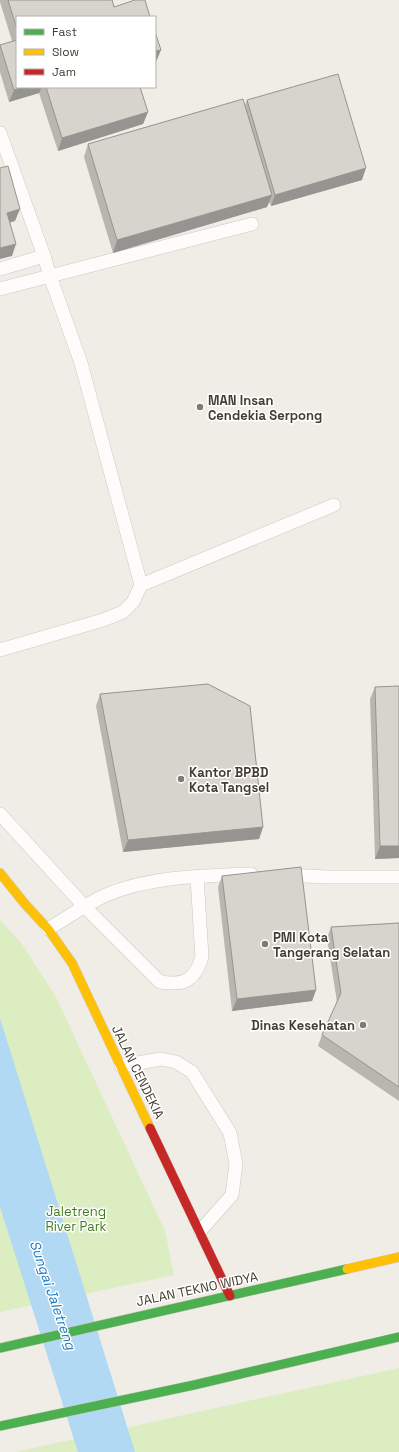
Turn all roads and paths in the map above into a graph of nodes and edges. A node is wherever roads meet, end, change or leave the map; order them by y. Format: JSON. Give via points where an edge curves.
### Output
{"nodes":[{"id":1,"x":0,"y":133,"type":"edge"},
{"id":2,"x":252,"y":224,"type":"dead end"},
{"id":3,"x":44,"y":256,"type":"junction"},
{"id":4,"x":0,"y":269,"type":"edge"},
{"id":5,"x":50,"y":276,"type":"junction"},
{"id":6,"x":0,"y":289,"type":"edge"},
{"id":7,"x":334,"y":505,"type":"dead end"},
{"id":8,"x":141,"y":585,"type":"junction"},
{"id":9,"x":0,"y":650,"type":"edge"},
{"id":10,"x":0,"y":814,"type":"edge"},
{"id":11,"x":0,"y":873,"type":"edge"},
{"id":12,"x":197,"y":876,"type":"junction"},
{"id":13,"x":399,"y":876,"type":"edge"},
{"id":14,"x":85,"y":907,"type":"junction"},
{"id":15,"x":48,"y":929,"type":"junction"},
{"id":16,"x":121,"y":1066,"type":"junction"},
{"id":17,"x":200,"y":1231,"type":"junction"},
{"id":18,"x":399,"y":1256,"type":"edge"},
{"id":19,"x":230,"y":1296,"type":"junction"},
{"id":20,"x":399,"y":1337,"type":"edge"},
{"id":21,"x":0,"y":1348,"type":"edge"},
{"id":22,"x":1,"y":1426,"type":"edge"}],
"edges":[{"from":1,"to":3,"type":"lane"},
{"from":2,"to":5,"type":"lane"},
{"from":3,"to":4,"type":"lane"},
{"from":3,"to":5,"type":"lane"},
{"from":5,"to":6,"type":"lane"},
{"from":5,"to":8,"type":"lane","via":[[81,363]]},
{"from":7,"to":8,"type":"lane"},
{"from":8,"to":9,"type":"lane","via":[[133,602],[123,612]]},
{"from":10,"to":14,"type":"lane"},
{"from":11,"to":15,"type":"main road","name":"JALAN CENDEKIA"},
{"from":12,"to":13,"type":"lane"},
{"from":12,"to":14,"type":"lane","via":[[133,886],[105,896]]},
{"from":12,"to":14,"type":"lane","via":[[202,957],[198,969],[181,983],[160,982]]},
{"from":14,"to":15,"type":"lane"},
{"from":15,"to":16,"type":"main road","name":"JALAN CENDEKIA","via":[[72,963]]},
{"from":16,"to":17,"type":"main road","name":"JALAN CENDEKIA"},
{"from":16,"to":17,"type":"lane","via":[[160,1059],[176,1062],[192,1072],[230,1133],[236,1164],[232,1195]]},
{"from":17,"to":19,"type":"main road","name":"JALAN CENDEKIA"},
{"from":18,"to":19,"type":"main road","name":"JALAN TEKNO WIDYA"},
{"from":19,"to":21,"type":"main road","name":"JALAN TEKNO WIDYA","via":[[175,1306]]},
{"from":20,"to":22,"type":"main road","via":[[194,1385]]}]}
